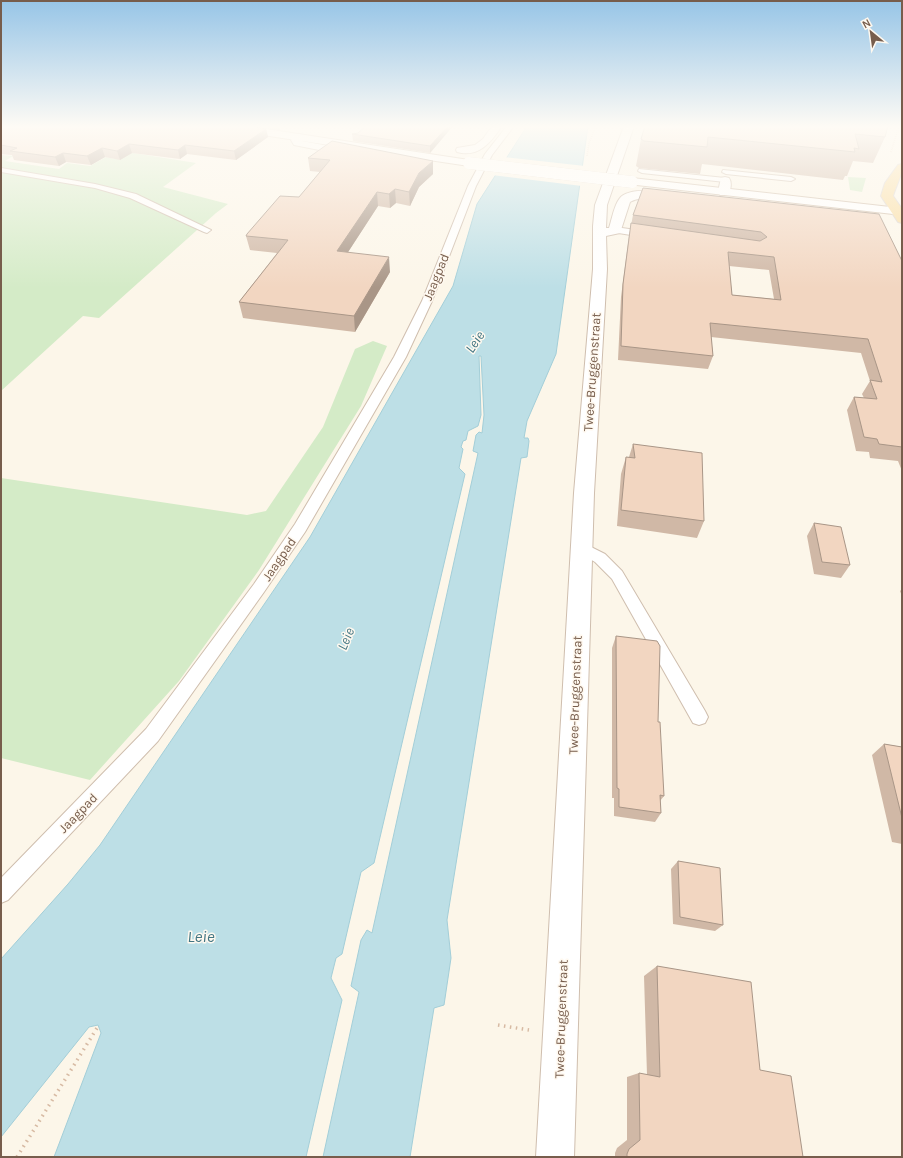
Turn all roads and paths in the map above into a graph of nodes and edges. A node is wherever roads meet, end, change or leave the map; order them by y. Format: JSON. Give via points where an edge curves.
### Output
{"nodes":[{"id":1,"x":60,"y":180,"type":"edge"},
{"id":2,"x":470,"y":180,"type":"edge"},
{"id":3,"x":610,"y":180,"type":"edge"},
{"id":4,"x":610,"y":180,"type":"edge"},
{"id":5,"x":710,"y":180,"type":"edge"},
{"id":6,"x":768,"y":180,"type":"edge"},
{"id":7,"x":893,"y":180,"type":"edge"},
{"id":8,"x":725,"y":182,"type":"junction"},
{"id":9,"x":757,"y":208,"type":"edge"},
{"id":10,"x":839,"y":208,"type":"junction"},
{"id":11,"x":901,"y":213,"type":"edge"},
{"id":12,"x":822,"y":216,"type":"edge"},
{"id":13,"x":207,"y":230,"type":"dead end"},
{"id":14,"x":607,"y":232,"type":"junction"},
{"id":15,"x":660,"y":236,"type":"edge"},
{"id":16,"x":581,"y":547,"type":"junction"},
{"id":17,"x":699,"y":717,"type":"dead end"},
{"id":18,"x":1,"y":893,"type":"edge"},
{"id":19,"x":96,"y":1028,"type":"dead end"},
{"id":20,"x":17,"y":1157,"type":"edge"},
{"id":21,"x":555,"y":1157,"type":"edge"}],
"edges":[{"from":1,"to":13,"type":"lane","via":[[133,196]]},
{"from":2,"to":18,"type":"lane","name":"Jaagpad","via":[[416,328],[300,528],[152,735]]},
{"from":3,"to":14,"type":"street","name":"Twee-Bruggenstraat","via":[[601,205],[599,226]]},
{"from":4,"to":8,"type":"street","bridge":true},
{"from":5,"to":8,"type":"lane"},
{"from":6,"to":8,"type":"lane"},
{"from":7,"to":11,"type":"main road","via":[[887,196]]},
{"from":8,"to":10,"type":"street"},
{"from":9,"to":14,"type":"street","via":[[637,195],[625,200]]},
{"from":10,"to":11,"type":"street"},
{"from":10,"to":12,"type":"street","via":[[836,213]]},
{"from":14,"to":15,"type":"lane"},
{"from":14,"to":16,"type":"street","name":"Twee-Bruggenstraat","via":[[600,269]]},
{"from":16,"to":17,"type":"lane","via":[[600,558],[617,575]]},
{"from":16,"to":21,"type":"street","name":"Twee-Bruggenstraat"},
{"from":19,"to":20,"type":"path"}]}
